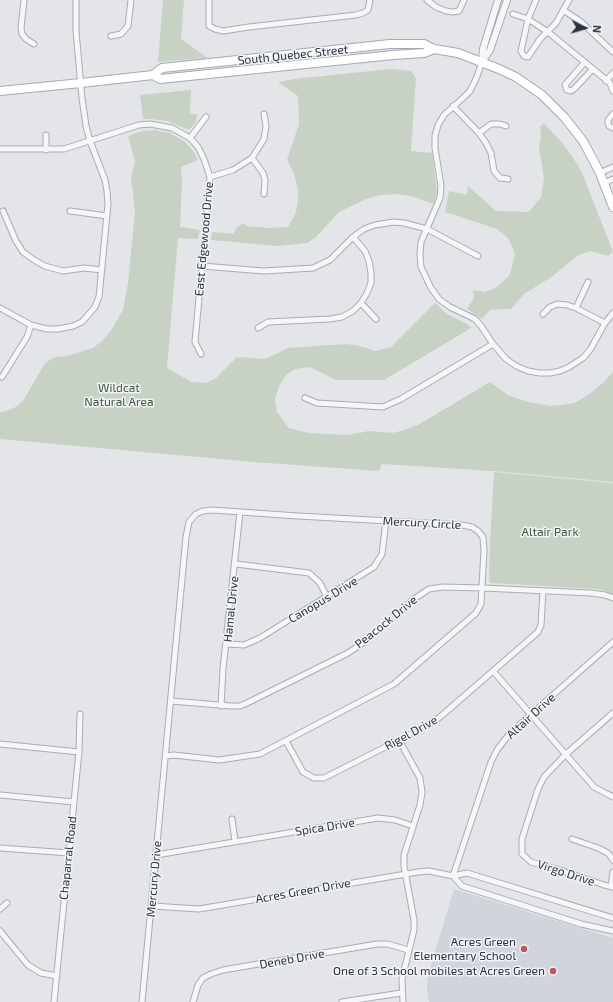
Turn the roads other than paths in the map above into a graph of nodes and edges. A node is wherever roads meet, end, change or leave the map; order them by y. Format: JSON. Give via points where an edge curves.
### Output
{"nodes":[{"id":1,"x":24,"y":0,"type":"edge"},
{"id":2,"x":76,"y":0,"type":"edge"},
{"id":3,"x":131,"y":0,"type":"edge"},
{"id":4,"x":209,"y":0,"type":"edge"},
{"id":5,"x":370,"y":0,"type":"edge"},
{"id":6,"x":427,"y":0,"type":"edge"},
{"id":7,"x":464,"y":0,"type":"edge"},
{"id":8,"x":498,"y":0,"type":"edge"},
{"id":9,"x":507,"y":0,"type":"edge"},
{"id":10,"x":536,"y":0,"type":"edge"},
{"id":11,"x":569,"y":0,"type":"edge"},
{"id":12,"x":564,"y":10,"type":"junction"},
{"id":13,"x":514,"y":14,"type":"dead end"},
{"id":14,"x":528,"y":19,"type":"junction"},
{"id":15,"x":548,"y":32,"type":"junction"},
{"id":16,"x":111,"y":36,"type":"dead end"},
{"id":17,"x":34,"y":44,"type":"dead end"},
{"id":18,"x":613,"y":52,"type":"edge"},
{"id":19,"x":482,"y":62,"type":"junction"},
{"id":20,"x":584,"y":63,"type":"junction"},
{"id":21,"x":592,"y":70,"type":"junction"},
{"id":22,"x":613,"y":73,"type":"edge"},
{"id":23,"x":606,"y":81,"type":"junction"},
{"id":24,"x":81,"y":84,"type":"junction"},
{"id":25,"x":613,"y":90,"type":"edge"},
{"id":26,"x":0,"y":91,"type":"edge"},
{"id":27,"x":453,"y":106,"type":"junction"},
{"id":28,"x":264,"y":114,"type":"dead end"},
{"id":29,"x":613,"y":114,"type":"edge"},
{"id":30,"x":206,"y":117,"type":"dead end"},
{"id":31,"x":506,"y":126,"type":"dead end"},
{"id":32,"x":613,"y":128,"type":"edge"},
{"id":33,"x":479,"y":133,"type":"junction"},
{"id":34,"x":46,"y":134,"type":"dead end"},
{"id":35,"x":190,"y":138,"type":"junction"},
{"id":36,"x":90,"y":141,"type":"junction"},
{"id":37,"x":0,"y":150,"type":"edge"},
{"id":38,"x":46,"y":150,"type":"junction"},
{"id":39,"x":252,"y":158,"type":"junction"},
{"id":40,"x":613,"y":167,"type":"edge"},
{"id":41,"x":600,"y":173,"type":"junction"},
{"id":42,"x":210,"y":177,"type":"junction"},
{"id":43,"x":508,"y":178,"type":"dead end"},
{"id":44,"x":613,"y":179,"type":"edge"},
{"id":45,"x":604,"y":183,"type":"junction"},
{"id":46,"x":264,"y":194,"type":"dead end"},
{"id":47,"x":613,"y":207,"type":"edge"},
{"id":48,"x":2,"y":211,"type":"dead end"},
{"id":49,"x":70,"y":211,"type":"dead end"},
{"id":50,"x":107,"y":216,"type":"junction"},
{"id":51,"x":427,"y":229,"type":"junction"},
{"id":52,"x":353,"y":237,"type":"junction"},
{"id":53,"x":478,"y":256,"type":"dead end"},
{"id":54,"x":202,"y":266,"type":"junction"},
{"id":55,"x":102,"y":270,"type":"junction"},
{"id":56,"x":588,"y":282,"type":"dead end"},
{"id":57,"x":361,"y":303,"type":"junction"},
{"id":58,"x":0,"y":308,"type":"edge"},
{"id":59,"x":576,"y":308,"type":"junction"},
{"id":60,"x":613,"y":313,"type":"edge"},
{"id":61,"x":542,"y":314,"type":"dead end"},
{"id":62,"x":376,"y":320,"type":"dead end"},
{"id":63,"x":604,"y":323,"type":"junction"},
{"id":64,"x":31,"y":325,"type":"junction"},
{"id":65,"x":258,"y":328,"type":"dead end"},
{"id":66,"x":493,"y":344,"type":"junction"},
{"id":67,"x":201,"y":354,"type":"dead end"},
{"id":68,"x":2,"y":377,"type":"dead end"},
{"id":69,"x":305,"y":398,"type":"dead end"},
{"id":70,"x":240,"y":512,"type":"junction"},
{"id":71,"x":386,"y":521,"type":"junction"},
{"id":72,"x":236,"y":564,"type":"junction"},
{"id":73,"x":483,"y":588,"type":"junction"},
{"id":74,"x":543,"y":591,"type":"junction"},
{"id":75,"x":327,"y":597,"type":"junction"},
{"id":76,"x":613,"y":598,"type":"edge"},
{"id":77,"x":613,"y":642,"type":"edge"},
{"id":78,"x":227,"y":644,"type":"junction"},
{"id":79,"x":493,"y":671,"type":"junction"},
{"id":80,"x":171,"y":701,"type":"junction"},
{"id":81,"x":221,"y":706,"type":"junction"},
{"id":82,"x":613,"y":713,"type":"edge"},
{"id":83,"x":80,"y":714,"type":"dead end"},
{"id":84,"x":531,"y":715,"type":"junction"},
{"id":85,"x":400,"y":740,"type":"junction"},
{"id":86,"x":286,"y":741,"type":"junction"},
{"id":87,"x":0,"y":744,"type":"edge"},
{"id":88,"x":79,"y":752,"type":"junction"},
{"id":89,"x":565,"y":755,"type":"junction"},
{"id":90,"x":166,"y":756,"type":"junction"},
{"id":91,"x":0,"y":795,"type":"edge"},
{"id":92,"x":613,"y":797,"type":"edge"},
{"id":93,"x":74,"y":802,"type":"junction"},
{"id":94,"x":232,"y":819,"type":"dead end"},
{"id":95,"x":413,"y":826,"type":"junction"},
{"id":96,"x":572,"y":839,"type":"dead end"},
{"id":97,"x":236,"y":841,"type":"junction"},
{"id":98,"x":0,"y":848,"type":"edge"},
{"id":99,"x":69,"y":853,"type":"junction"},
{"id":100,"x":156,"y":855,"type":"junction"},
{"id":101,"x":613,"y":860,"type":"edge"},
{"id":102,"x":613,"y":872,"type":"edge"},
{"id":103,"x":406,"y":874,"type":"junction"},
{"id":104,"x":453,"y":876,"type":"junction"},
{"id":105,"x":612,"y":887,"type":"edge"},
{"id":106,"x":8,"y":903,"type":"dead end"},
{"id":107,"x":152,"y":906,"type":"junction"},
{"id":108,"x":0,"y":909,"type":"edge"},
{"id":109,"x":613,"y":918,"type":"edge"},
{"id":110,"x":0,"y":931,"type":"edge"},
{"id":111,"x":613,"y":932,"type":"edge"},
{"id":112,"x":408,"y":950,"type":"junction"},
{"id":113,"x":57,"y":976,"type":"junction"},
{"id":114,"x":401,"y":993,"type":"junction"},
{"id":115,"x":352,"y":1001,"type":"edge"},
{"id":116,"x":54,"y":1002,"type":"edge"},
{"id":117,"x":142,"y":1002,"type":"edge"},
{"id":118,"x":192,"y":1002,"type":"edge"},
{"id":119,"x":342,"y":1002,"type":"edge"},
{"id":120,"x":402,"y":1002,"type":"edge"}],
"edges":[{"from":1,"to":17,"type":"street","via":[[22,34]]},
{"from":2,"to":24,"type":"street"},
{"from":3,"to":16,"type":"street","via":[[128,26],[121,34]]},
{"from":4,"to":5,"type":"street","via":[[209,26],[223,31],[356,15],[368,10]]},
{"from":6,"to":7,"type":"street","via":[[436,7],[453,12],[459,11]]},
{"from":8,"to":19,"type":"street","via":[[483,48]]},
{"from":9,"to":19,"type":"street","via":[[490,50]]},
{"from":10,"to":14,"type":"street"},
{"from":11,"to":12,"type":"street"},
{"from":12,"to":15,"type":"street"},
{"from":12,"to":18,"type":"street","via":[[580,21]]},
{"from":13,"to":14,"type":"street"},
{"from":14,"to":15,"type":"street"},
{"from":14,"to":15,"type":"street","via":[[521,51],[524,56],[528,57]]},
{"from":15,"to":20,"type":"street"},
{"from":19,"to":24,"type":"main road","name":"South Quebec Street","via":[[458,53],[434,49],[424,53],[334,62],[160,79],[153,75]]},
{"from":19,"to":27,"type":"street","via":[[470,91]]},
{"from":19,"to":41,"type":"main road","name":"South Quebec Street","via":[[516,77],[550,103],[578,134]]},
{"from":20,"to":21,"type":"street"},
{"from":20,"to":21,"type":"street","via":[[565,85],[567,90],[574,89]]},
{"from":21,"to":23,"type":"street"},
{"from":22,"to":23,"type":"street"},
{"from":23,"to":25,"type":"street"},
{"from":24,"to":26,"type":"main road","name":"South Quebec Street"},
{"from":24,"to":36,"type":"street"},
{"from":27,"to":33,"type":"street"},
{"from":27,"to":51,"type":"street","via":[[444,114],[435,136],[442,186],[440,198]]},
{"from":28,"to":39,"type":"street","via":[[264,139]]},
{"from":29,"to":32,"type":"street","via":[[608,120],[609,126]]},
{"from":30,"to":35,"type":"street"},
{"from":31,"to":33,"type":"street","via":[[491,124]]},
{"from":33,"to":43,"type":"street","via":[[491,153],[494,171],[500,178]]},
{"from":34,"to":38,"type":"street"},
{"from":35,"to":36,"type":"street","name":"East Edgewood Drive","via":[[172,128],[150,124],[139,125]]},
{"from":35,"to":42,"type":"street","name":"East Edgewood Drive","via":[[198,147]]},
{"from":36,"to":38,"type":"street","name":"East Edgewood Drive","via":[[64,149]]},
{"from":36,"to":50,"type":"street","via":[[105,180]]},
{"from":37,"to":38,"type":"street","name":"East Edgewood Drive"},
{"from":39,"to":42,"type":"street","via":[[233,170]]},
{"from":39,"to":46,"type":"street","via":[[263,173]]},
{"from":40,"to":41,"type":"street"},
{"from":41,"to":45,"type":"main road","name":"South Quebec Street"},
{"from":42,"to":54,"type":"street","name":"East Edgewood Drive"},
{"from":44,"to":45,"type":"street"},
{"from":45,"to":47,"type":"main road","name":"South Quebec Street"},
{"from":48,"to":55,"type":"street","via":[[16,241],[34,260],[64,271],[84,268]]},
{"from":49,"to":50,"type":"street"},
{"from":50,"to":55,"type":"street"},
{"from":51,"to":52,"type":"street","via":[[404,223],[384,223],[364,229]]},
{"from":51,"to":53,"type":"street"},
{"from":51,"to":66,"type":"street","via":[[421,242],[420,254],[421,267],[431,288],[439,299],[450,307],[475,319]]},
{"from":52,"to":54,"type":"street","via":[[330,260],[313,268],[264,271]]},
{"from":52,"to":57,"type":"street","via":[[365,251],[371,273],[371,283]]},
{"from":54,"to":67,"type":"street","name":"East Edgewood Drive","via":[[194,342]]},
{"from":55,"to":64,"type":"street","via":[[100,292],[95,307],[82,322],[58,329]]},
{"from":56,"to":59,"type":"street"},
{"from":57,"to":62,"type":"street"},
{"from":57,"to":65,"type":"street","via":[[342,317],[268,322]]},
{"from":58,"to":64,"type":"street"},
{"from":59,"to":61,"type":"street","via":[[557,304]]},
{"from":59,"to":63,"type":"street"},
{"from":60,"to":63,"type":"street"},
{"from":63,"to":66,"type":"street","via":[[583,358],[569,367],[550,373],[534,372],[516,366]]},
{"from":64,"to":68,"type":"street","via":[[27,337]]},
{"from":66,"to":69,"type":"street","via":[[401,399],[383,407],[317,403]]},
{"from":70,"to":71,"type":"street","name":"Mercury Circle"},
{"from":70,"to":72,"type":"street","name":"Hamal Drive"},
{"from":70,"to":80,"type":"street","name":"Mercury Circle","via":[[203,511],[189,522]]},
{"from":71,"to":73,"type":"street","name":"Mercury Circle","via":[[462,525],[478,531],[484,544]]},
{"from":71,"to":75,"type":"street","name":"Canopus Drive","via":[[382,554],[374,567]]},
{"from":72,"to":75,"type":"street","via":[[309,574],[320,583]]},
{"from":72,"to":78,"type":"street","name":"Hamal Drive"},
{"from":73,"to":74,"type":"street","name":"Peacock Drive"},
{"from":73,"to":81,"type":"street","name":"Peacock Drive","via":[[429,589],[348,653],[240,706]]},
{"from":73,"to":86,"type":"street","name":"Mercury Circle","via":[[482,604],[476,613],[394,684]]},
{"from":74,"to":76,"type":"street","name":"Peacock Drive","via":[[591,593]]},
{"from":74,"to":79,"type":"street","name":"Rigel Drive","via":[[542,625],[538,632]]},
{"from":75,"to":78,"type":"street","name":"Canopus Drive","via":[[252,642]]},
{"from":77,"to":84,"type":"street","name":"Altair Drive"},
{"from":78,"to":81,"type":"street","name":"Hamal Drive"},
{"from":79,"to":84,"type":"street"},
{"from":79,"to":85,"type":"street","name":"Rigel Drive","via":[[440,717]]},
{"from":80,"to":81,"type":"street","name":"Peacock Drive"},
{"from":80,"to":90,"type":"street","name":"Mercury Circle"},
{"from":82,"to":89,"type":"street"},
{"from":83,"to":88,"type":"street","name":"Chaparral Road"},
{"from":84,"to":89,"type":"street"},
{"from":84,"to":104,"type":"street","name":"Altair Drive","via":[[510,733],[491,762]]},
{"from":85,"to":86,"type":"street","name":"Rigel Drive","via":[[324,778],[314,778],[303,772]]},
{"from":85,"to":95,"type":"street","via":[[420,778],[422,788]]},
{"from":86,"to":90,"type":"street","name":"Mercury Circle","via":[[260,754],[236,758],[219,760],[174,754]]},
{"from":87,"to":88,"type":"street"},
{"from":88,"to":93,"type":"street","name":"Chaparral Road"},
{"from":89,"to":92,"type":"street","via":[[594,787]]},
{"from":89,"to":105,"type":"street","name":"Virgo Drive","via":[[544,777],[538,789],[522,839],[522,854],[531,862]]},
{"from":90,"to":100,"type":"street","name":"Mercury Drive"},
{"from":91,"to":93,"type":"street"},
{"from":93,"to":99,"type":"street","name":"Chaparral Road"},
{"from":94,"to":97,"type":"street"},
{"from":95,"to":97,"type":"street","name":"Spica Drive","via":[[378,818]]},
{"from":95,"to":103,"type":"street","via":[[404,855]]},
{"from":96,"to":101,"type":"street","via":[[608,853]]},
{"from":97,"to":100,"type":"street","name":"Spica Drive"},
{"from":98,"to":99,"type":"street"},
{"from":99,"to":113,"type":"street","name":"Chaparral Road"},
{"from":100,"to":107,"type":"street","name":"Mercury Drive"},
{"from":102,"to":105,"type":"street"},
{"from":103,"to":104,"type":"street","name":"Acres Green Drive","via":[[429,871]]},
{"from":103,"to":107,"type":"street","name":"Acres Green Drive","via":[[200,909]]},
{"from":103,"to":112,"type":"street","via":[[414,920]]},
{"from":104,"to":109,"type":"street","name":"Acres Green Drive","via":[[467,873]]},
{"from":104,"to":111,"type":"street","name":"Acres Green Drive","via":[[462,886]]},
{"from":106,"to":108,"type":"street"},
{"from":107,"to":117,"type":"street","name":"Mercury Drive"},
{"from":110,"to":113,"type":"street","via":[[28,965],[41,973]]},
{"from":112,"to":114,"type":"street"},
{"from":112,"to":118,"type":"street","name":"Deneb Drive","via":[[388,944],[377,944],[223,970],[203,978]]},
{"from":113,"to":116,"type":"street","name":"Chaparral Road"},
{"from":114,"to":115,"type":"street"},
{"from":114,"to":120,"type":"street"},
{"from":115,"to":119,"type":"street"}]}
